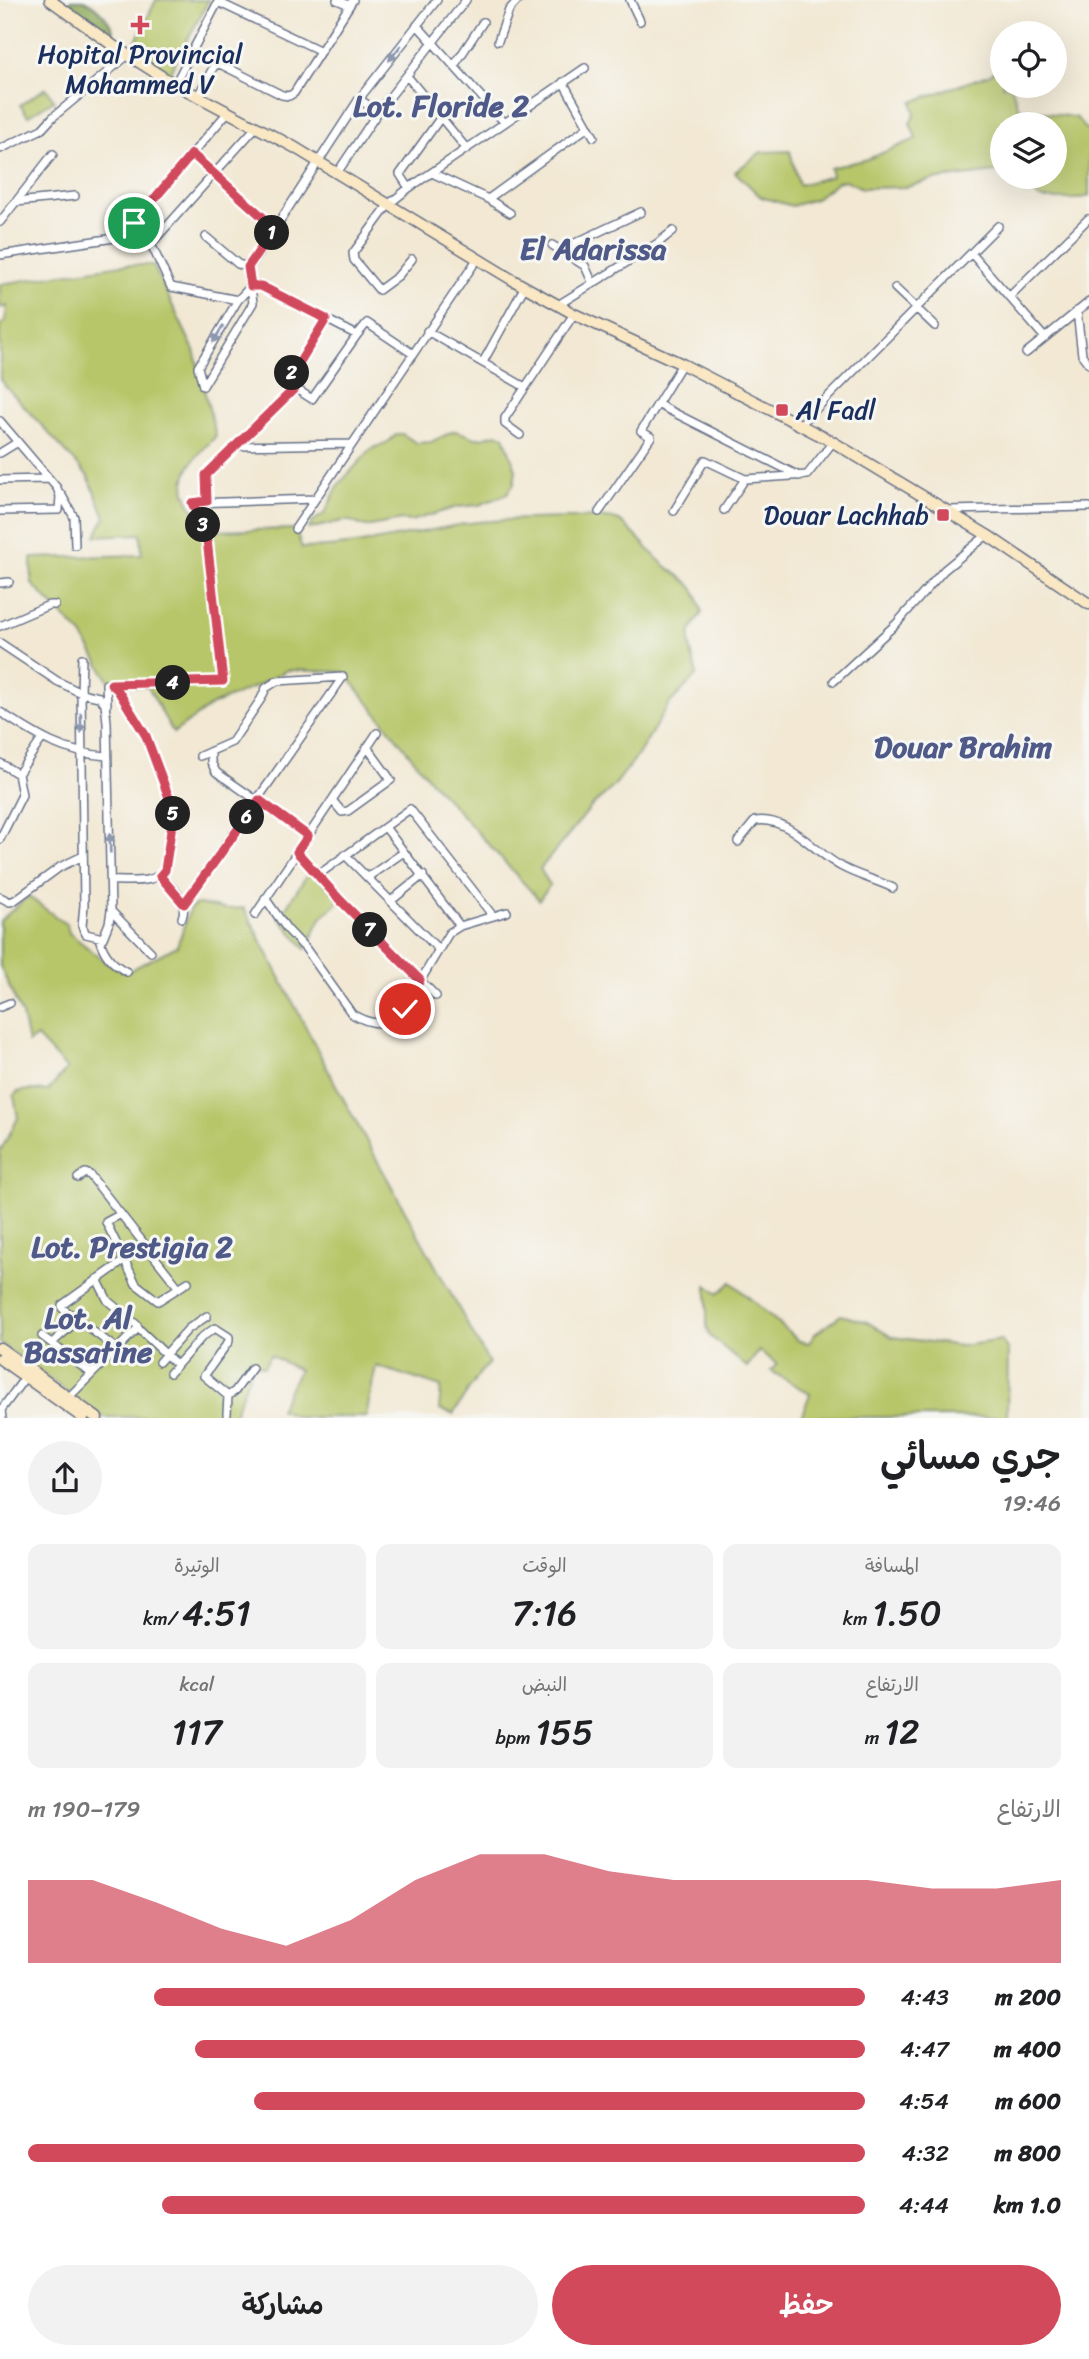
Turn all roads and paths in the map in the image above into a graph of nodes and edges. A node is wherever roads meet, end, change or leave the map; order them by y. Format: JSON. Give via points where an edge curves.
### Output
{"nodes":[{"id":1,"x":50,"y":0,"type":"edge"},
{"id":2,"x":337,"y":0,"type":"edge"},
{"id":3,"x":438,"y":0,"type":"edge"},
{"id":4,"x":466,"y":0,"type":"edge"},
{"id":5,"x":631,"y":0,"type":"edge"},
{"id":6,"x":218,"y":1,"type":"edge"},
{"id":7,"x":517,"y":1,"type":"edge"},
{"id":8,"x":351,"y":3,"type":"edge"},
{"id":9,"x":640,"y":21,"type":"dead end"},
{"id":10,"x":483,"y":22,"type":"dead end"},
{"id":11,"x":417,"y":25,"type":"junction"},
{"id":12,"x":498,"y":41,"type":"dead end"},
{"id":13,"x":434,"y":42,"type":"junction"},
{"id":14,"x":321,"y":51,"type":"junction"},
{"id":15,"x":128,"y":55,"type":"junction"},
{"id":16,"x":454,"y":65,"type":"junction"},
{"id":17,"x":585,"y":68,"type":"dead end"},
{"id":18,"x":407,"y":76,"type":"junction"},
{"id":19,"x":563,"y":82,"type":"junction"},
{"id":20,"x":174,"y":84,"type":"junction"},
{"id":21,"x":198,"y":96,"type":"junction"},
{"id":22,"x":359,"y":99,"type":"junction"},
{"id":23,"x":228,"y":112,"type":"junction"},
{"id":24,"x":379,"y":112,"type":"junction"},
{"id":25,"x":441,"y":117,"type":"junction"},
{"id":26,"x":503,"y":122,"type":"junction"},
{"id":27,"x":256,"y":127,"type":"junction"},
{"id":28,"x":588,"y":127,"type":"junction"},
{"id":29,"x":594,"y":137,"type":"dead end"},
{"id":30,"x":466,"y":148,"type":"junction"},
{"id":31,"x":0,"y":149,"type":"edge"},
{"id":32,"x":192,"y":154,"type":"junction"},
{"id":33,"x":53,"y":155,"type":"dead end"},
{"id":34,"x":317,"y":161,"type":"junction"},
{"id":35,"x":337,"y":173,"type":"junction"},
{"id":36,"x":432,"y":173,"type":"junction"},
{"id":37,"x":215,"y":175,"type":"junction"},
{"id":38,"x":409,"y":188,"type":"junction"},
{"id":39,"x":75,"y":196,"type":"dead end"},
{"id":40,"x":488,"y":199,"type":"junction"},
{"id":41,"x":16,"y":202,"type":"junction"},
{"id":42,"x":390,"y":204,"type":"junction"},
{"id":43,"x":641,"y":212,"type":"dead end"},
{"id":44,"x":510,"y":214,"type":"dead end"},
{"id":45,"x":1088,"y":219,"type":"edge"},
{"id":46,"x":0,"y":222,"type":"edge"},
{"id":47,"x":998,"y":226,"type":"dead end"},
{"id":48,"x":275,"y":228,"type":"junction"},
{"id":49,"x":673,"y":231,"type":"dead end"},
{"id":50,"x":206,"y":237,"type":"dead end"},
{"id":51,"x":552,"y":244,"type":"dead end"},
{"id":52,"x":565,"y":253,"type":"junction"},
{"id":53,"x":971,"y":253,"type":"junction"},
{"id":54,"x":0,"y":255,"type":"edge"},
{"id":55,"x":478,"y":258,"type":"junction"},
{"id":56,"x":412,"y":259,"type":"dead end"},
{"id":57,"x":248,"y":267,"type":"junction"},
{"id":58,"x":593,"y":284,"type":"junction"},
{"id":59,"x":251,"y":286,"type":"junction"},
{"id":60,"x":526,"y":286,"type":"junction"},
{"id":61,"x":895,"y":288,"type":"dead end"},
{"id":62,"x":1009,"y":297,"type":"junction"},
{"id":63,"x":238,"y":300,"type":"junction"},
{"id":64,"x":1089,"y":302,"type":"edge"},
{"id":65,"x":558,"y":305,"type":"junction"},
{"id":66,"x":916,"y":309,"type":"junction"},
{"id":67,"x":1077,"y":312,"type":"junction"},
{"id":68,"x":574,"y":314,"type":"junction"},
{"id":69,"x":326,"y":319,"type":"junction"},
{"id":70,"x":934,"y":326,"type":"dead end"},
{"id":71,"x":427,"y":331,"type":"junction"},
{"id":72,"x":357,"y":335,"type":"junction"},
{"id":73,"x":1045,"y":338,"type":"junction"},
{"id":74,"x":1026,"y":353,"type":"dead end"},
{"id":75,"x":413,"y":354,"type":"junction"},
{"id":76,"x":483,"y":362,"type":"junction"},
{"id":77,"x":682,"y":364,"type":"junction"},
{"id":78,"x":1089,"y":364,"type":"edge"},
{"id":79,"x":525,"y":387,"type":"junction"},
{"id":80,"x":294,"y":389,"type":"junction"},
{"id":81,"x":657,"y":404,"type":"junction"},
{"id":82,"x":0,"y":421,"type":"edge"},
{"id":83,"x":801,"y":424,"type":"junction"},
{"id":84,"x":520,"y":435,"type":"dead end"},
{"id":85,"x":18,"y":442,"type":"junction"},
{"id":86,"x":833,"y":442,"type":"junction"},
{"id":87,"x":352,"y":444,"type":"junction"},
{"id":88,"x":237,"y":446,"type":"junction"},
{"id":89,"x":0,"y":453,"type":"edge"},
{"id":90,"x":799,"y":476,"type":"junction"},
{"id":91,"x":49,"y":479,"type":"junction"},
{"id":92,"x":745,"y":479,"type":"junction"},
{"id":93,"x":0,"y":481,"type":"edge"},
{"id":94,"x":59,"y":491,"type":"junction"},
{"id":95,"x":315,"y":499,"type":"junction"},
{"id":96,"x":207,"y":501,"type":"junction"},
{"id":97,"x":1089,"y":507,"type":"edge"},
{"id":98,"x":724,"y":510,"type":"dead end"},
{"id":99,"x":948,"y":510,"type":"junction"},
{"id":100,"x":0,"y":511,"type":"edge"},
{"id":101,"x":674,"y":511,"type":"dead end"},
{"id":102,"x":599,"y":512,"type":"dead end"},
{"id":103,"x":295,"y":529,"type":"dead end"},
{"id":104,"x":987,"y":535,"type":"junction"},
{"id":105,"x":75,"y":545,"type":"dead end"},
{"id":106,"x":1089,"y":604,"type":"edge"},
{"id":107,"x":55,"y":605,"type":"dead end"},
{"id":108,"x":0,"y":626,"type":"edge"},
{"id":109,"x":0,"y":643,"type":"edge"},
{"id":110,"x":82,"y":658,"type":"dead end"},
{"id":111,"x":834,"y":681,"type":"dead end"},
{"id":112,"x":108,"y":684,"type":"junction"},
{"id":113,"x":81,"y":693,"type":"junction"},
{"id":114,"x":0,"y":712,"type":"edge"},
{"id":115,"x":107,"y":712,"type":"junction"},
{"id":116,"x":377,"y":733,"type":"dead end"},
{"id":117,"x":42,"y":739,"type":"junction"},
{"id":118,"x":367,"y":747,"type":"junction"},
{"id":119,"x":211,"y":751,"type":"junction"},
{"id":120,"x":82,"y":754,"type":"junction"},
{"id":121,"x":107,"y":755,"type":"junction"},
{"id":122,"x":200,"y":756,"type":"dead end"},
{"id":123,"x":0,"y":763,"type":"edge"},
{"id":124,"x":18,"y":774,"type":"junction"},
{"id":125,"x":259,"y":800,"type":"junction"},
{"id":126,"x":332,"y":800,"type":"junction"},
{"id":127,"x":385,"y":827,"type":"junction"},
{"id":128,"x":308,"y":836,"type":"junction"},
{"id":129,"x":0,"y":837,"type":"edge"},
{"id":130,"x":738,"y":842,"type":"dead end"},
{"id":131,"x":297,"y":852,"type":"junction"},
{"id":132,"x":404,"y":852,"type":"junction"},
{"id":133,"x":345,"y":855,"type":"junction"},
{"id":134,"x":83,"y":856,"type":"junction"},
{"id":135,"x":317,"y":874,"type":"junction"},
{"id":136,"x":423,"y":875,"type":"junction"},
{"id":137,"x":160,"y":876,"type":"junction"},
{"id":138,"x":368,"y":877,"type":"junction"},
{"id":139,"x":111,"y":881,"type":"junction"},
{"id":140,"x":894,"y":888,"type":"dead end"},
{"id":141,"x":0,"y":897,"type":"edge"},
{"id":142,"x":265,"y":898,"type":"junction"},
{"id":143,"x":392,"y":900,"type":"junction"},
{"id":144,"x":184,"y":904,"type":"junction"},
{"id":145,"x":111,"y":911,"type":"junction"},
{"id":146,"x":507,"y":912,"type":"dead end"},
{"id":147,"x":255,"y":915,"type":"dead end"},
{"id":148,"x":494,"y":916,"type":"junction"},
{"id":149,"x":182,"y":918,"type":"dead end"},
{"id":150,"x":460,"y":926,"type":"junction"},
{"id":151,"x":99,"y":938,"type":"junction"},
{"id":152,"x":438,"y":949,"type":"junction"},
{"id":153,"x":151,"y":952,"type":"dead end"},
{"id":154,"x":127,"y":972,"type":"dead end"},
{"id":155,"x":420,"y":980,"type":"junction"},
{"id":156,"x":436,"y":996,"type":"dead end"},
{"id":157,"x":10,"y":1003,"type":"dead end"},
{"id":158,"x":0,"y":1007,"type":"edge"},
{"id":159,"x":78,"y":1178,"type":"dead end"},
{"id":160,"x":121,"y":1214,"type":"junction"},
{"id":161,"x":125,"y":1260,"type":"junction"},
{"id":162,"x":97,"y":1279,"type":"junction"},
{"id":163,"x":188,"y":1282,"type":"dead end"},
{"id":164,"x":179,"y":1288,"type":"junction"},
{"id":165,"x":207,"y":1316,"type":"dead end"},
{"id":166,"x":78,"y":1320,"type":"junction"},
{"id":167,"x":138,"y":1328,"type":"junction"},
{"id":168,"x":42,"y":1336,"type":"dead end"},
{"id":169,"x":52,"y":1343,"type":"junction"},
{"id":170,"x":0,"y":1348,"type":"edge"},
{"id":171,"x":117,"y":1349,"type":"junction"},
{"id":172,"x":166,"y":1355,"type":"junction"},
{"id":173,"x":0,"y":1359,"type":"edge"},
{"id":174,"x":159,"y":1362,"type":"dead end"},
{"id":175,"x":177,"y":1365,"type":"junction"},
{"id":176,"x":252,"y":1368,"type":"dead end"},
{"id":177,"x":170,"y":1373,"type":"dead end"},
{"id":178,"x":92,"y":1374,"type":"junction"},
{"id":179,"x":26,"y":1376,"type":"junction"},
{"id":180,"x":228,"y":1396,"type":"junction"},
{"id":181,"x":69,"y":1397,"type":"junction"},
{"id":182,"x":227,"y":1414,"type":"dead end"},
{"id":183,"x":2,"y":1418,"type":"edge"},
{"id":184,"x":83,"y":1418,"type":"edge"},
{"id":185,"x":97,"y":1418,"type":"edge"}],
"edges":[{"from":1,"to":15,"type":"street"},
{"from":2,"to":8,"type":"street"},
{"from":3,"to":11,"type":"street"},
{"from":4,"to":13,"type":"street"},
{"from":5,"to":9,"type":"street"},
{"from":6,"to":14,"type":"street"},
{"from":6,"to":20,"type":"street"},
{"from":7,"to":12,"type":"street"},
{"from":8,"to":14,"type":"street"},
{"from":10,"to":16,"type":"street"},
{"from":11,"to":13,"type":"street"},
{"from":11,"to":22,"type":"street","one_way":true},
{"from":13,"to":16,"type":"street"},
{"from":13,"to":18,"type":"street"},
{"from":14,"to":21,"type":"street","via":[[289,96],[220,64],[214,66]]},
{"from":15,"to":20,"type":"street"},
{"from":15,"to":31,"type":"street","via":[[42,129]]},
{"from":16,"to":26,"type":"street"},
{"from":17,"to":19,"type":"street"},
{"from":18,"to":24,"type":"street"},
{"from":18,"to":25,"type":"street"},
{"from":19,"to":26,"type":"street"},
{"from":19,"to":28,"type":"street"},
{"from":20,"to":21,"type":"street"},
{"from":21,"to":23,"type":"street"},
{"from":22,"to":24,"type":"street"},
{"from":22,"to":34,"type":"street"},
{"from":23,"to":27,"type":"street"},
{"from":23,"to":32,"type":"street"},
{"from":24,"to":35,"type":"street"},
{"from":25,"to":30,"type":"street"},
{"from":25,"to":38,"type":"street","via":[[400,174]]},
{"from":26,"to":30,"type":"street"},
{"from":27,"to":34,"type":"street"},
{"from":27,"to":37,"type":"street"},
{"from":28,"to":29,"type":"street"},
{"from":28,"to":40,"type":"street"},
{"from":30,"to":36,"type":"street"},
{"from":32,"to":37,"type":"street"},
{"from":32,"to":54,"type":"street","via":[[121,237]]},
{"from":33,"to":41,"type":"street"},
{"from":34,"to":35,"type":"street"},
{"from":34,"to":48,"type":"street"},
{"from":35,"to":42,"type":"street"},
{"from":36,"to":38,"type":"street"},
{"from":36,"to":40,"type":"street"},
{"from":37,"to":48,"type":"street"},
{"from":37,"to":63,"type":"street","via":[[151,246],[171,287]]},
{"from":38,"to":42,"type":"street"},
{"from":39,"to":41,"type":"street"},
{"from":40,"to":44,"type":"street"},
{"from":41,"to":46,"type":"street"},
{"from":42,"to":55,"type":"street"},
{"from":42,"to":56,"type":"street","via":[[358,246],[354,260],[379,290]]},
{"from":43,"to":52,"type":"street","via":[[573,244]]},
{"from":45,"to":62,"type":"street"},
{"from":47,"to":53,"type":"street"},
{"from":48,"to":57,"type":"street"},
{"from":49,"to":58,"type":"street"},
{"from":50,"to":57,"type":"street"},
{"from":51,"to":52,"type":"street"},
{"from":52,"to":58,"type":"street","via":[[585,266]]},
{"from":53,"to":62,"type":"street"},
{"from":53,"to":66,"type":"street"},
{"from":55,"to":60,"type":"street"},
{"from":55,"to":71,"type":"street"},
{"from":57,"to":59,"type":"street"},
{"from":58,"to":65,"type":"street"},
{"from":59,"to":63,"type":"street"},
{"from":63,"to":59,"type":"street","one_way":true,"via":[[198,367],[203,386],[253,303]]},
{"from":59,"to":69,"type":"street","via":[[261,286]]},
{"from":60,"to":65,"type":"street"},
{"from":60,"to":76,"type":"street"},
{"from":61,"to":66,"type":"street"},
{"from":62,"to":73,"type":"street"},
{"from":64,"to":67,"type":"street"},
{"from":65,"to":68,"type":"street"},
{"from":66,"to":70,"type":"street"},
{"from":66,"to":83,"type":"street"},
{"from":67,"to":73,"type":"street"},
{"from":67,"to":78,"type":"street","via":[[1082,355]]},
{"from":68,"to":77,"type":"street"},
{"from":68,"to":79,"type":"street"},
{"from":69,"to":72,"type":"street"},
{"from":69,"to":80,"type":"street","via":[[287,383]]},
{"from":71,"to":75,"type":"street"},
{"from":71,"to":76,"type":"street"},
{"from":72,"to":75,"type":"street","via":[[367,323]]},
{"from":72,"to":80,"type":"street","via":[[312,399]]},
{"from":73,"to":74,"type":"street"},
{"from":75,"to":87,"type":"street"},
{"from":76,"to":79,"type":"street"},
{"from":77,"to":81,"type":"street"},
{"from":77,"to":83,"type":"street"},
{"from":79,"to":84,"type":"street","via":[[505,418],[505,424]]},
{"from":80,"to":88,"type":"street"},
{"from":81,"to":90,"type":"street"},
{"from":81,"to":102,"type":"street","via":[[641,430],[651,437]]},
{"from":82,"to":85,"type":"street"},
{"from":83,"to":86,"type":"street"},
{"from":85,"to":89,"type":"street"},
{"from":85,"to":91,"type":"street"},
{"from":86,"to":90,"type":"street","via":[[807,475]]},
{"from":86,"to":99,"type":"street"},
{"from":87,"to":88,"type":"street"},
{"from":87,"to":95,"type":"street"},
{"from":88,"to":96,"type":"street","via":[[206,475]]},
{"from":90,"to":92,"type":"street"},
{"from":91,"to":93,"type":"street"},
{"from":91,"to":94,"type":"street"},
{"from":92,"to":98,"type":"street"},
{"from":92,"to":101,"type":"street","via":[[705,460]]},
{"from":94,"to":100,"type":"street","via":[[59,510]]},
{"from":94,"to":105,"type":"street","via":[[74,517]]},
{"from":95,"to":96,"type":"street"},
{"from":95,"to":103,"type":"street"},
{"from":96,"to":112,"type":"street","via":[[192,503],[206,531],[223,681]]},
{"from":97,"to":99,"type":"street"},
{"from":99,"to":104,"type":"street"},
{"from":104,"to":106,"type":"street"},
{"from":104,"to":111,"type":"street","via":[[944,570],[896,624]]},
{"from":107,"to":108,"type":"street"},
{"from":109,"to":113,"type":"street"},
{"from":110,"to":113,"type":"street"},
{"from":112,"to":115,"type":"street"},
{"from":112,"to":137,"type":"street","via":[[117,689],[146,736],[174,811],[165,870]]},
{"from":113,"to":115,"type":"street","via":[[103,700]]},
{"from":113,"to":120,"type":"street","one_way":true},
{"from":114,"to":117,"type":"street"},
{"from":115,"to":121,"type":"street"},
{"from":116,"to":118,"type":"street"},
{"from":117,"to":120,"type":"street"},
{"from":117,"to":124,"type":"street"},
{"from":118,"to":126,"type":"street"},
{"from":118,"to":126,"type":"street","via":[[391,780],[348,811],[342,812]]},
{"from":119,"to":122,"type":"street"},
{"from":119,"to":125,"type":"street","via":[[216,772]]},
{"from":119,"to":125,"type":"street","via":[[232,742],[266,688],[277,681],[343,677]]},
{"from":120,"to":121,"type":"street"},
{"from":120,"to":134,"type":"street"},
{"from":139,"to":121,"type":"street","one_way":true},
{"from":123,"to":124,"type":"street"},
{"from":124,"to":129,"type":"street","via":[[22,795]]},
{"from":125,"to":128,"type":"street"},
{"from":125,"to":144,"type":"street"},
{"from":126,"to":128,"type":"street"},
{"from":127,"to":132,"type":"street"},
{"from":127,"to":133,"type":"street"},
{"from":127,"to":148,"type":"street","via":[[410,808]]},
{"from":128,"to":131,"type":"street"},
{"from":130,"to":140,"type":"street","via":[[755,821],[766,821],[803,837],[844,869]]},
{"from":131,"to":135,"type":"street"},
{"from":131,"to":142,"type":"street"},
{"from":132,"to":136,"type":"street"},
{"from":132,"to":138,"type":"street"},
{"from":133,"to":135,"type":"street"},
{"from":133,"to":138,"type":"street"},
{"from":134,"to":141,"type":"street","via":[[15,900]]},
{"from":134,"to":151,"type":"street","via":[[82,926],[86,934]]},
{"from":135,"to":155,"type":"street"},
{"from":136,"to":143,"type":"street"},
{"from":136,"to":150,"type":"street"},
{"from":137,"to":139,"type":"street"},
{"from":137,"to":144,"type":"street"},
{"from":138,"to":143,"type":"street"},
{"from":139,"to":145,"type":"street"},
{"from":142,"to":147,"type":"street"},
{"from":142,"to":155,"type":"street","via":[[352,1014],[362,1020],[390,1023],[398,1018]]},
{"from":143,"to":152,"type":"street"},
{"from":144,"to":149,"type":"street"},
{"from":145,"to":151,"type":"street","via":[[106,935]]},
{"from":145,"to":153,"type":"street"},
{"from":146,"to":148,"type":"street"},
{"from":148,"to":150,"type":"street"},
{"from":150,"to":152,"type":"street"},
{"from":151,"to":154,"type":"street","via":[[103,952]]},
{"from":152,"to":155,"type":"street"},
{"from":155,"to":156,"type":"street"},
{"from":157,"to":158,"type":"street"},
{"from":159,"to":160,"type":"street","via":[[90,1175]]},
{"from":160,"to":161,"type":"street","via":[[106,1222]]},
{"from":160,"to":164,"type":"street"},
{"from":161,"to":162,"type":"street"},
{"from":161,"to":164,"type":"street","via":[[136,1283],[158,1301]]},
{"from":162,"to":166,"type":"street","via":[[62,1305]]},
{"from":162,"to":167,"type":"street","via":[[108,1301]]},
{"from":163,"to":164,"type":"street"},
{"from":165,"to":172,"type":"street","via":[[188,1329]]},
{"from":166,"to":169,"type":"street"},
{"from":166,"to":171,"type":"street"},
{"from":167,"to":171,"type":"street"},
{"from":167,"to":172,"type":"street"},
{"from":168,"to":169,"type":"street"},
{"from":169,"to":178,"type":"street"},
{"from":170,"to":181,"type":"street"},
{"from":171,"to":178,"type":"street"},
{"from":172,"to":174,"type":"street"},
{"from":172,"to":175,"type":"street"},
{"from":173,"to":179,"type":"street"},
{"from":175,"to":177,"type":"street"},
{"from":175,"to":180,"type":"street","via":[[202,1336],[219,1329],[229,1341],[204,1376]]},
{"from":176,"to":180,"type":"street"},
{"from":178,"to":181,"type":"street"},
{"from":179,"to":183,"type":"street","via":[[1,1410]]},
{"from":179,"to":184,"type":"street"},
{"from":180,"to":182,"type":"street"},
{"from":181,"to":185,"type":"street"}]}
